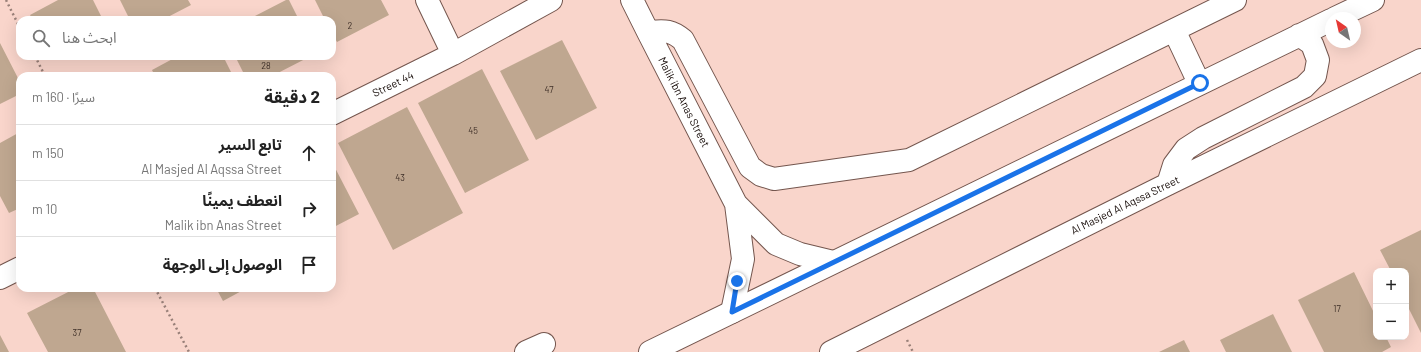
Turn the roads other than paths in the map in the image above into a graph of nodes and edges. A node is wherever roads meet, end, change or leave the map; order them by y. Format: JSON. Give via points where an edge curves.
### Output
{"nodes":[{"id":1,"x":427,"y":0,"type":"edge"},
{"id":2,"x":551,"y":0,"type":"edge"},
{"id":3,"x":632,"y":0,"type":"edge"},
{"id":4,"x":1236,"y":0,"type":"edge"},
{"id":5,"x":1373,"y":0,"type":"edge"},
{"id":6,"x":1348,"y":12,"type":"edge"},
{"id":7,"x":1325,"y":23,"type":"edge"},
{"id":8,"x":1174,"y":30,"type":"junction"},
{"id":9,"x":648,"y":32,"type":"junction"},
{"id":10,"x":1299,"y":35,"type":"junction"},
{"id":11,"x":453,"y":54,"type":"junction"},
{"id":12,"x":1421,"y":60,"type":"edge"},
{"id":13,"x":1200,"y":83,"type":"junction"},
{"id":14,"x":336,"y":112,"type":"edge"},
{"id":15,"x":1168,"y":184,"type":"junction"},
{"id":16,"x":736,"y":204,"type":"junction"},
{"id":17,"x":833,"y":262,"type":"junction"},
{"id":18,"x":16,"y":270,"type":"edge"},
{"id":19,"x":0,"y":278,"type":"edge"},
{"id":20,"x":732,"y":312,"type":"junction"},
{"id":21,"x":650,"y":352,"type":"edge"},
{"id":22,"x":831,"y":352,"type":"edge"}],
"edges":[{"from":1,"to":11,"type":"main road"},
{"from":2,"to":11,"type":"main road","name":"Street 44"},
{"from":3,"to":9,"type":"main road","name":"Malik ibn Anas Street"},
{"from":4,"to":8,"type":"main road"},
{"from":5,"to":6,"type":"main road"},
{"from":7,"to":10,"type":"main road"},
{"from":8,"to":9,"type":"main road","via":[[909,160],[774,179],[761,175],[750,167],[683,40],[667,30]]},
{"from":8,"to":13,"type":"main road"},
{"from":9,"to":16,"type":"main road","name":"Malik ibn Anas Street"},
{"from":10,"to":13,"type":"main road"},
{"from":10,"to":15,"type":"main road","via":[[1312,44],[1316,54],[1318,60],[1315,76],[1304,87],[1186,149],[1174,165]]},
{"from":11,"to":14,"type":"main road","name":"Street 44"},
{"from":12,"to":15,"type":"main road","name":"Al Masjed Al Aqssa Street"},
{"from":13,"to":17,"type":"main road"},
{"from":15,"to":22,"type":"main road","name":"Al Masjed Al Aqssa Street"},
{"from":16,"to":17,"type":"main road","name":"Malik ibn Anas Street","via":[[776,244],[800,254]]},
{"from":16,"to":20,"type":"main road","name":"Malik ibn Anas Street","via":[[743,259]]},
{"from":17,"to":20,"type":"main road"},
{"from":18,"to":19,"type":"main road"},
{"from":20,"to":21,"type":"main road"}]}
